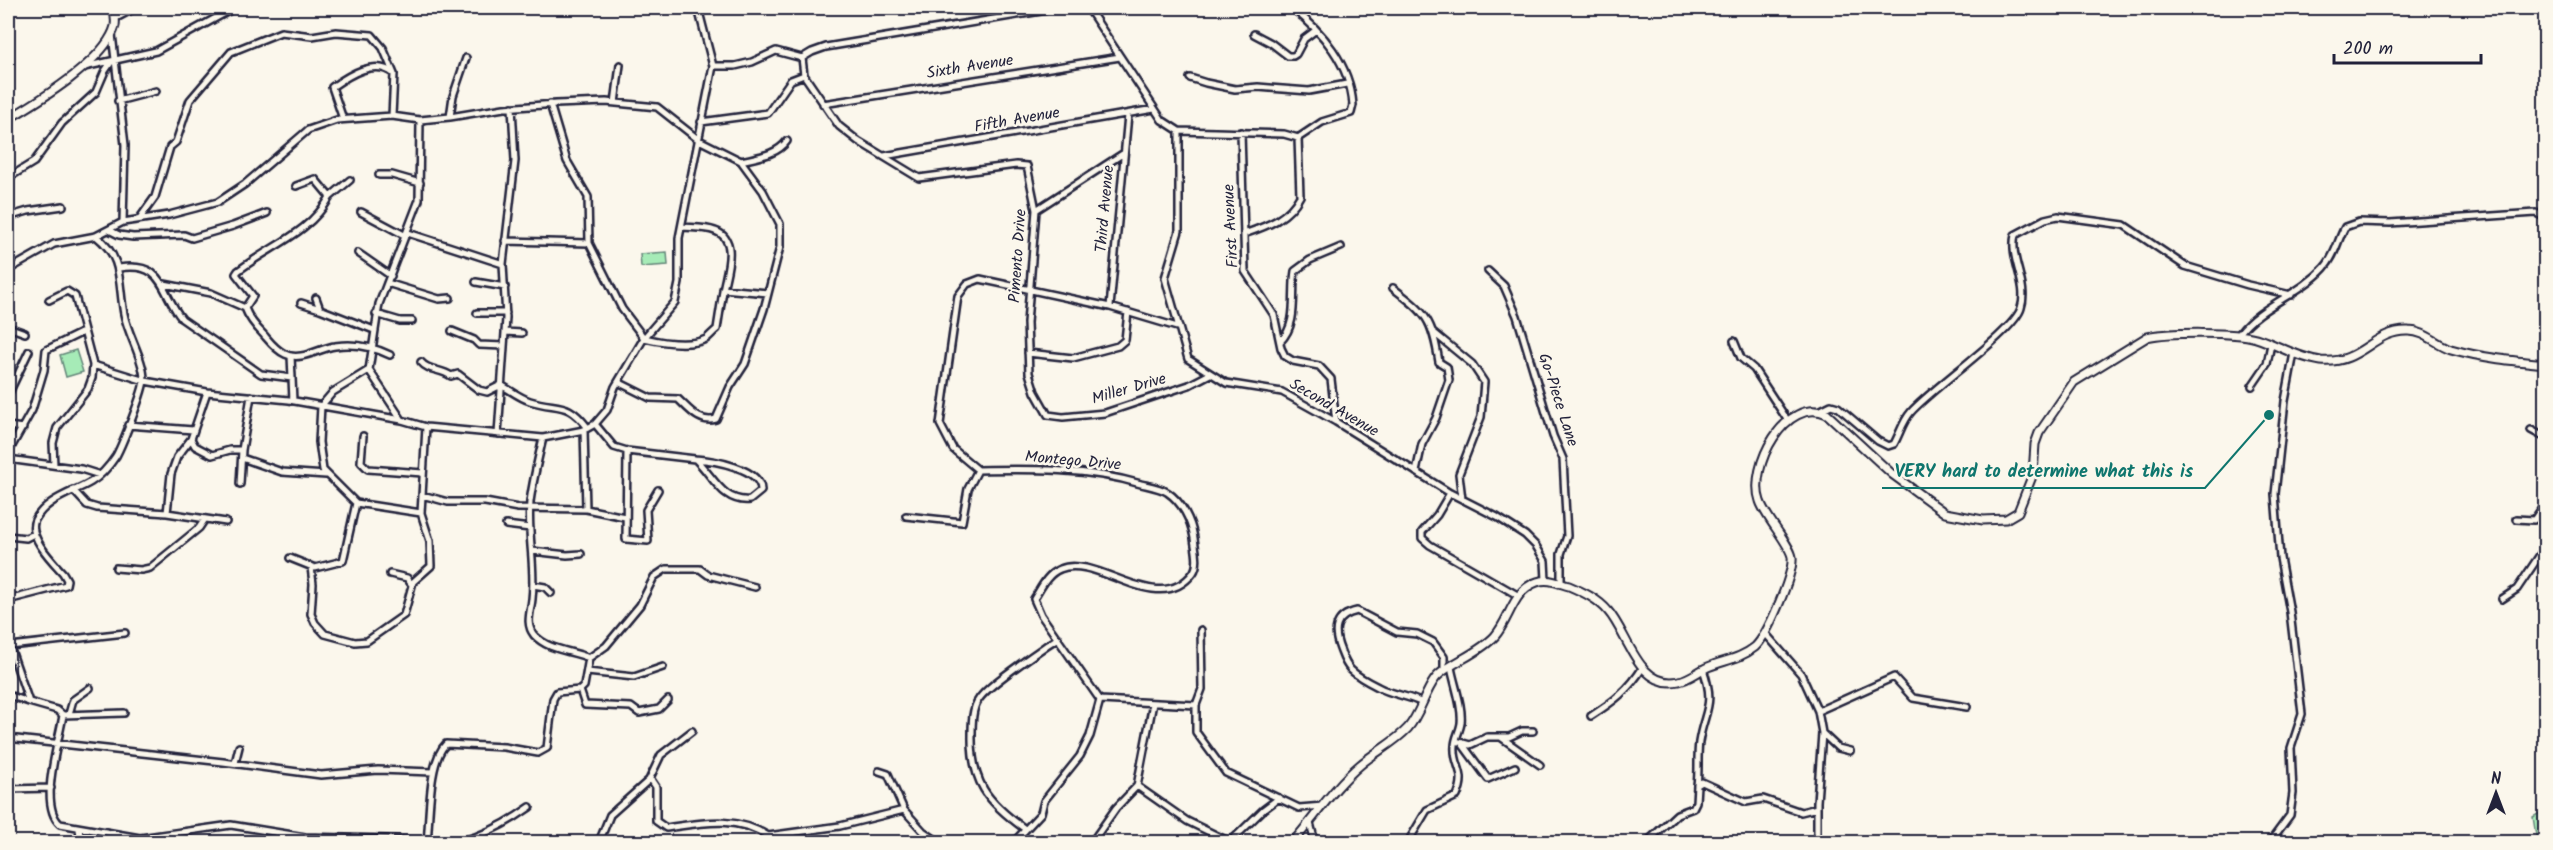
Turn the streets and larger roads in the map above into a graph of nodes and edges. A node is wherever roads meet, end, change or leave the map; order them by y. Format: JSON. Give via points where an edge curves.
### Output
{"nodes":[{"id":1,"x":113,"y":8,"type":"edge"},
{"id":2,"x":135,"y":8,"type":"edge"},
{"id":3,"x":234,"y":8,"type":"edge"},
{"id":4,"x":673,"y":8,"type":"edge"},
{"id":5,"x":682,"y":8,"type":"edge"},
{"id":6,"x":698,"y":8,"type":"edge"},
{"id":7,"x":1011,"y":8,"type":"edge"},
{"id":8,"x":1059,"y":8,"type":"edge"},
{"id":9,"x":1088,"y":8,"type":"edge"},
{"id":10,"x":1292,"y":8,"type":"edge"},
{"id":11,"x":1012,"y":16,"type":"junction"},
{"id":12,"x":116,"y":18,"type":"junction"},
{"id":13,"x":1316,"y":30,"type":"junction"},
{"id":14,"x":112,"y":32,"type":"junction"},
{"id":15,"x":1254,"y":34,"type":"dead end"},
{"id":16,"x":1120,"y":57,"type":"junction"},
{"id":17,"x":466,"y":58,"type":"dead end"},
{"id":18,"x":802,"y":58,"type":"junction"},
{"id":19,"x":113,"y":61,"type":"junction"},
{"id":20,"x":620,"y":65,"type":"dead end"},
{"id":21,"x":713,"y":66,"type":"junction"},
{"id":22,"x":83,"y":67,"type":"junction"},
{"id":23,"x":394,"y":74,"type":"junction"},
{"id":24,"x":804,"y":75,"type":"junction"},
{"id":25,"x":1190,"y":78,"type":"dead end"},
{"id":26,"x":1347,"y":84,"type":"junction"},
{"id":27,"x":156,"y":91,"type":"dead end"},
{"id":28,"x":118,"y":101,"type":"junction"},
{"id":29,"x":615,"y":103,"type":"junction"},
{"id":30,"x":550,"y":104,"type":"junction"},
{"id":31,"x":824,"y":104,"type":"junction"},
{"id":32,"x":512,"y":107,"type":"junction"},
{"id":33,"x":1154,"y":109,"type":"junction"},
{"id":34,"x":1128,"y":115,"type":"junction"},
{"id":35,"x":392,"y":116,"type":"junction"},
{"id":36,"x":450,"y":117,"type":"junction"},
{"id":37,"x":8,"y":119,"type":"edge"},
{"id":38,"x":343,"y":119,"type":"junction"},
{"id":39,"x":420,"y":120,"type":"junction"},
{"id":40,"x":701,"y":122,"type":"junction"},
{"id":41,"x":1179,"y":131,"type":"junction"},
{"id":42,"x":1241,"y":132,"type":"junction"},
{"id":43,"x":1298,"y":138,"type":"junction"},
{"id":44,"x":699,"y":140,"type":"junction"},
{"id":45,"x":787,"y":141,"type":"dead end"},
{"id":46,"x":1124,"y":153,"type":"junction"},
{"id":47,"x":884,"y":156,"type":"junction"},
{"id":48,"x":741,"y":161,"type":"junction"},
{"id":49,"x":379,"y":175,"type":"dead end"},
{"id":50,"x":8,"y":178,"type":"edge"},
{"id":51,"x":350,"y":180,"type":"dead end"},
{"id":52,"x":420,"y":183,"type":"junction"},
{"id":53,"x":296,"y":186,"type":"dead end"},
{"id":54,"x":330,"y":197,"type":"junction"},
{"id":55,"x":63,"y":206,"type":"dead end"},
{"id":56,"x":1036,"y":210,"type":"junction"},
{"id":57,"x":361,"y":212,"type":"dead end"},
{"id":58,"x":267,"y":213,"type":"dead end"},
{"id":59,"x":8,"y":217,"type":"edge"},
{"id":60,"x":140,"y":218,"type":"junction"},
{"id":61,"x":2546,"y":218,"type":"edge"},
{"id":62,"x":123,"y":222,"type":"junction"},
{"id":63,"x":682,"y":227,"type":"junction"},
{"id":64,"x":109,"y":230,"type":"junction"},
{"id":65,"x":407,"y":234,"type":"junction"},
{"id":66,"x":1245,"y":234,"type":"junction"},
{"id":67,"x":96,"y":236,"type":"junction"},
{"id":68,"x":505,"y":241,"type":"junction"},
{"id":69,"x":589,"y":243,"type":"junction"},
{"id":70,"x":1341,"y":247,"type":"dead end"},
{"id":71,"x":358,"y":253,"type":"dead end"},
{"id":72,"x":503,"y":264,"type":"junction"},
{"id":73,"x":119,"y":268,"type":"junction"},
{"id":74,"x":8,"y":270,"type":"edge"},
{"id":75,"x":1488,"y":271,"type":"dead end"},
{"id":76,"x":391,"y":276,"type":"junction"},
{"id":77,"x":476,"y":282,"type":"dead end"},
{"id":78,"x":387,"y":283,"type":"junction"},
{"id":79,"x":164,"y":284,"type":"junction"},
{"id":80,"x":505,"y":287,"type":"junction"},
{"id":81,"x":1029,"y":288,"type":"junction"},
{"id":82,"x":1393,"y":288,"type":"dead end"},
{"id":83,"x":723,"y":289,"type":"junction"},
{"id":84,"x":768,"y":293,"type":"junction"},
{"id":85,"x":2291,"y":295,"type":"junction"},
{"id":86,"x":316,"y":298,"type":"dead end"},
{"id":87,"x":450,"y":298,"type":"dead end"},
{"id":88,"x":49,"y":300,"type":"dead end"},
{"id":89,"x":301,"y":303,"type":"dead end"},
{"id":90,"x":1110,"y":307,"type":"junction"},
{"id":91,"x":245,"y":309,"type":"junction"},
{"id":92,"x":320,"y":309,"type":"junction"},
{"id":93,"x":1128,"y":312,"type":"junction"},
{"id":94,"x":477,"y":313,"type":"dead end"},
{"id":95,"x":506,"y":313,"type":"junction"},
{"id":96,"x":376,"y":314,"type":"junction"},
{"id":97,"x":412,"y":321,"type":"dead end"},
{"id":98,"x":8,"y":327,"type":"edge"},
{"id":99,"x":1177,"y":327,"type":"junction"},
{"id":100,"x":374,"y":330,"type":"junction"},
{"id":101,"x":452,"y":331,"type":"dead end"},
{"id":102,"x":1433,"y":331,"type":"junction"},
{"id":103,"x":505,"y":332,"type":"junction"},
{"id":104,"x":25,"y":333,"type":"dead end"},
{"id":105,"x":83,"y":333,"type":"junction"},
{"id":106,"x":522,"y":333,"type":"dead end"},
{"id":107,"x":2239,"y":334,"type":"junction"},
{"id":108,"x":644,"y":338,"type":"junction"},
{"id":109,"x":1734,"y":341,"type":"dead end"},
{"id":110,"x":1280,"y":342,"type":"junction"},
{"id":111,"x":2271,"y":344,"type":"junction"},
{"id":112,"x":504,"y":346,"type":"junction"},
{"id":113,"x":373,"y":347,"type":"junction"},
{"id":114,"x":29,"y":351,"type":"dead end"},
{"id":115,"x":1028,"y":353,"type":"junction"},
{"id":116,"x":2294,"y":353,"type":"junction"},
{"id":117,"x":390,"y":355,"type":"dead end"},
{"id":118,"x":291,"y":356,"type":"junction"},
{"id":119,"x":421,"y":362,"type":"dead end"},
{"id":120,"x":2546,"y":364,"type":"edge"},
{"id":121,"x":93,"y":366,"type":"junction"},
{"id":122,"x":369,"y":370,"type":"junction"},
{"id":123,"x":1210,"y":374,"type":"junction"},
{"id":124,"x":292,"y":378,"type":"junction"},
{"id":125,"x":145,"y":381,"type":"junction"},
{"id":126,"x":618,"y":382,"type":"junction"},
{"id":127,"x":501,"y":385,"type":"junction"},
{"id":128,"x":2252,"y":386,"type":"dead end"},
{"id":129,"x":207,"y":392,"type":"junction"},
{"id":130,"x":8,"y":395,"type":"edge"},
{"id":131,"x":251,"y":396,"type":"junction"},
{"id":132,"x":293,"y":401,"type":"junction"},
{"id":133,"x":321,"y":406,"type":"junction"},
{"id":134,"x":1819,"y":411,"type":"junction"},
{"id":135,"x":402,"y":420,"type":"junction"},
{"id":136,"x":1788,"y":421,"type":"junction"},
{"id":137,"x":1336,"y":422,"type":"junction"},
{"id":138,"x":595,"y":424,"type":"junction"},
{"id":139,"x":128,"y":425,"type":"junction"},
{"id":140,"x":8,"y":426,"type":"edge"},
{"id":141,"x":426,"y":427,"type":"junction"},
{"id":142,"x":23,"y":428,"type":"junction"},
{"id":143,"x":586,"y":429,"type":"junction"},
{"id":144,"x":193,"y":430,"type":"junction"},
{"id":145,"x":2531,"y":430,"type":"dead end"},
{"id":146,"x":498,"y":434,"type":"junction"},
{"id":147,"x":363,"y":436,"type":"dead end"},
{"id":148,"x":543,"y":438,"type":"junction"},
{"id":149,"x":2546,"y":438,"type":"edge"},
{"id":150,"x":191,"y":439,"type":"junction"},
{"id":151,"x":242,"y":450,"type":"junction"},
{"id":152,"x":627,"y":451,"type":"junction"},
{"id":153,"x":8,"y":453,"type":"edge"},
{"id":154,"x":242,"y":458,"type":"junction"},
{"id":155,"x":8,"y":459,"type":"edge"},
{"id":156,"x":695,"y":459,"type":"junction"},
{"id":157,"x":54,"y":465,"type":"junction"},
{"id":158,"x":978,"y":470,"type":"junction"},
{"id":159,"x":1416,"y":472,"type":"junction"},
{"id":160,"x":423,"y":473,"type":"junction"},
{"id":161,"x":100,"y":475,"type":"junction"},
{"id":162,"x":326,"y":475,"type":"junction"},
{"id":163,"x":240,"y":484,"type":"dead end"},
{"id":164,"x":73,"y":490,"type":"junction"},
{"id":165,"x":658,"y":490,"type":"dead end"},
{"id":166,"x":1450,"y":493,"type":"junction"},
{"id":167,"x":422,"y":495,"type":"junction"},
{"id":168,"x":1462,"y":499,"type":"junction"},
{"id":169,"x":357,"y":502,"type":"junction"},
{"id":170,"x":2546,"y":502,"type":"edge"},
{"id":171,"x":530,"y":508,"type":"junction"},
{"id":172,"x":586,"y":509,"type":"junction"},
{"id":173,"x":167,"y":513,"type":"junction"},
{"id":174,"x":421,"y":513,"type":"junction"},
{"id":175,"x":906,"y":516,"type":"dead end"},
{"id":176,"x":625,"y":517,"type":"junction"},
{"id":177,"x":205,"y":519,"type":"junction"},
{"id":178,"x":2516,"y":519,"type":"dead end"},
{"id":179,"x":226,"y":522,"type":"dead end"},
{"id":180,"x":506,"y":525,"type":"dead end"},
{"id":181,"x":530,"y":528,"type":"junction"},
{"id":182,"x":34,"y":534,"type":"junction"},
{"id":183,"x":8,"y":536,"type":"edge"},
{"id":184,"x":2546,"y":546,"type":"edge"},
{"id":185,"x":532,"y":550,"type":"junction"},
{"id":186,"x":581,"y":554,"type":"dead end"},
{"id":187,"x":290,"y":558,"type":"dead end"},
{"id":188,"x":311,"y":567,"type":"junction"},
{"id":189,"x":116,"y":568,"type":"dead end"},
{"id":190,"x":390,"y":574,"type":"dead end"},
{"id":191,"x":1546,"y":580,"type":"junction"},
{"id":192,"x":1561,"y":584,"type":"junction"},
{"id":193,"x":412,"y":585,"type":"junction"},
{"id":194,"x":533,"y":585,"type":"junction"},
{"id":195,"x":755,"y":587,"type":"dead end"},
{"id":196,"x":551,"y":593,"type":"dead end"},
{"id":197,"x":1519,"y":596,"type":"junction"},
{"id":198,"x":2502,"y":599,"type":"dead end"},
{"id":199,"x":8,"y":600,"type":"edge"},
{"id":200,"x":1201,"y":630,"type":"dead end"},
{"id":201,"x":125,"y":633,"type":"dead end"},
{"id":202,"x":1765,"y":633,"type":"junction"},
{"id":203,"x":1058,"y":638,"type":"junction"},
{"id":204,"x":9,"y":643,"type":"edge"},
{"id":205,"x":589,"y":658,"type":"junction"},
{"id":206,"x":663,"y":667,"type":"dead end"},
{"id":207,"x":1643,"y":667,"type":"junction"},
{"id":208,"x":1447,"y":669,"type":"junction"},
{"id":209,"x":1703,"y":669,"type":"junction"},
{"id":210,"x":587,"y":672,"type":"junction"},
{"id":211,"x":90,"y":688,"type":"dead end"},
{"id":212,"x":580,"y":690,"type":"junction"},
{"id":213,"x":8,"y":695,"type":"edge"},
{"id":214,"x":668,"y":700,"type":"dead end"},
{"id":215,"x":1100,"y":700,"type":"junction"},
{"id":216,"x":29,"y":702,"type":"junction"},
{"id":217,"x":1153,"y":703,"type":"junction"},
{"id":218,"x":1422,"y":703,"type":"junction"},
{"id":219,"x":1196,"y":705,"type":"junction"},
{"id":220,"x":1967,"y":707,"type":"dead end"},
{"id":221,"x":1818,"y":711,"type":"junction"},
{"id":222,"x":124,"y":713,"type":"dead end"},
{"id":223,"x":66,"y":714,"type":"junction"},
{"id":224,"x":1591,"y":716,"type":"dead end"},
{"id":225,"x":692,"y":731,"type":"dead end"},
{"id":226,"x":1533,"y":731,"type":"dead end"},
{"id":227,"x":1822,"y":733,"type":"junction"},
{"id":228,"x":8,"y":738,"type":"edge"},
{"id":229,"x":1501,"y":738,"type":"junction"},
{"id":230,"x":1456,"y":741,"type":"junction"},
{"id":231,"x":57,"y":745,"type":"junction"},
{"id":232,"x":1463,"y":745,"type":"junction"},
{"id":233,"x":239,"y":747,"type":"dead end"},
{"id":234,"x":1850,"y":751,"type":"dead end"},
{"id":235,"x":235,"y":763,"type":"junction"},
{"id":236,"x":1540,"y":765,"type":"dead end"},
{"id":237,"x":1515,"y":767,"type":"dead end"},
{"id":238,"x":879,"y":771,"type":"dead end"},
{"id":239,"x":433,"y":772,"type":"junction"},
{"id":240,"x":650,"y":780,"type":"junction"},
{"id":241,"x":1697,"y":785,"type":"junction"},
{"id":242,"x":1137,"y":786,"type":"junction"},
{"id":243,"x":51,"y":788,"type":"junction"},
{"id":244,"x":8,"y":789,"type":"edge"},
{"id":245,"x":1280,"y":798,"type":"junction"},
{"id":246,"x":1323,"y":806,"type":"junction"},
{"id":247,"x":530,"y":807,"type":"dead end"},
{"id":248,"x":1816,"y":808,"type":"junction"},
{"id":249,"x":904,"y":810,"type":"junction"},
{"id":250,"x":1310,"y":823,"type":"junction"},
{"id":251,"x":79,"y":829,"type":"junction"},
{"id":252,"x":1025,"y":829,"type":"junction"},
{"id":253,"x":768,"y":836,"type":"junction"},
{"id":254,"x":1230,"y":842,"type":"edge"},
{"id":255,"x":2270,"y":842,"type":"edge"},
{"id":256,"x":81,"y":843,"type":"edge"},
{"id":257,"x":427,"y":843,"type":"edge"},
{"id":258,"x":460,"y":843,"type":"edge"},
{"id":259,"x":599,"y":843,"type":"edge"},
{"id":260,"x":763,"y":843,"type":"edge"},
{"id":261,"x":939,"y":843,"type":"edge"},
{"id":262,"x":1014,"y":843,"type":"edge"},
{"id":263,"x":1092,"y":843,"type":"edge"},
{"id":264,"x":1293,"y":843,"type":"edge"},
{"id":265,"x":1315,"y":843,"type":"edge"},
{"id":266,"x":1408,"y":843,"type":"edge"},
{"id":267,"x":1647,"y":843,"type":"edge"},
{"id":268,"x":1817,"y":843,"type":"edge"}],
"edges":[{"from":1,"to":12,"type":"street"},
{"from":2,"to":12,"type":"street"},
{"from":3,"to":19,"type":"street","via":[[161,48]]},
{"from":4,"to":5,"type":"street"},
{"from":6,"to":21,"type":"street"},
{"from":7,"to":11,"type":"street"},
{"from":8,"to":11,"type":"street"},
{"from":9,"to":16,"type":"street"},
{"from":10,"to":13,"type":"street"},
{"from":11,"to":18,"type":"street","via":[[826,47]]},
{"from":12,"to":14,"type":"street"},
{"from":13,"to":15,"type":"street","via":[[1293,56]]},
{"from":13,"to":26,"type":"street","via":[[1338,57]]},
{"from":14,"to":19,"type":"street"},
{"from":14,"to":22,"type":"street"},
{"from":16,"to":31,"type":"street","name":"Sixth Avenue"},
{"from":16,"to":33,"type":"street"},
{"from":17,"to":36,"type":"street"},
{"from":18,"to":21,"type":"street","via":[[776,51],[752,62]]},
{"from":18,"to":24,"type":"street","name":"Pimento Drive"},
{"from":19,"to":22,"type":"street"},
{"from":19,"to":28,"type":"street"},
{"from":19,"to":50,"type":"street","via":[[96,92],[62,123],[34,162]]},
{"from":20,"to":29,"type":"street"},
{"from":21,"to":40,"type":"street"},
{"from":22,"to":37,"type":"street"},
{"from":23,"to":35,"type":"street"},
{"from":23,"to":38,"type":"street","via":[[388,69],[367,68],[332,87]]},
{"from":23,"to":60,"type":"street","via":[[378,39],[361,33],[312,36],[281,32],[231,52],[190,100],[155,197]]},
{"from":24,"to":31,"type":"street","name":"Pimento Drive"},
{"from":24,"to":40,"type":"street","via":[[791,80],[768,113]]},
{"from":25,"to":26,"type":"street","via":[[1234,89],[1309,91]]},
{"from":26,"to":43,"type":"street","via":[[1352,97],[1351,113],[1322,122]]},
{"from":27,"to":28,"type":"street"},
{"from":28,"to":62,"type":"street","via":[[124,145]]},
{"from":29,"to":30,"type":"street"},
{"from":29,"to":44,"type":"street","via":[[657,107]]},
{"from":30,"to":32,"type":"street"},
{"from":30,"to":69,"type":"street","via":[[567,161],[588,197]]},
{"from":31,"to":47,"type":"street","name":"Pimento Drive","via":[[839,126]]},
{"from":32,"to":36,"type":"street"},
{"from":32,"to":68,"type":"street","via":[[515,161]]},
{"from":33,"to":34,"type":"street","name":"Fifth Avenue"},
{"from":33,"to":41,"type":"street"},
{"from":34,"to":46,"type":"street","name":"Third Avenue"},
{"from":34,"to":47,"type":"street","name":"Fifth Avenue"},
{"from":35,"to":38,"type":"street"},
{"from":35,"to":39,"type":"street"},
{"from":36,"to":39,"type":"street"},
{"from":38,"to":60,"type":"street","via":[[308,130],[219,202]]},
{"from":39,"to":52,"type":"street"},
{"from":40,"to":44,"type":"street"},
{"from":41,"to":42,"type":"street"},
{"from":41,"to":99,"type":"street","name":"Second Avenue","via":[[1179,231],[1165,278]]},
{"from":42,"to":43,"type":"street"},
{"from":42,"to":66,"type":"street","name":"First Avenue"},
{"from":43,"to":66,"type":"street","via":[[1300,196],[1296,205],[1274,224]]},
{"from":44,"to":48,"type":"street"},
{"from":44,"to":63,"type":"street"},
{"from":45,"to":48,"type":"street","via":[[770,154]]},
{"from":46,"to":56,"type":"street"},
{"from":46,"to":90,"type":"street","name":"Third Avenue"},
{"from":47,"to":56,"type":"street","name":"Pimento Drive","via":[[919,178],[1027,166]]},
{"from":48,"to":84,"type":"street","via":[[780,224],[780,247]]},
{"from":49,"to":52,"type":"street"},
{"from":51,"to":54,"type":"street"},
{"from":52,"to":65,"type":"street","via":[[419,200]]},
{"from":53,"to":54,"type":"street","via":[[315,178]]},
{"from":54,"to":91,"type":"street","via":[[300,232],[238,271],[236,274],[253,296]]},
{"from":55,"to":59,"type":"street"},
{"from":56,"to":81,"type":"street","name":"Pimento Drive"},
{"from":57,"to":65,"type":"street"},
{"from":58,"to":64,"type":"street","via":[[192,238],[133,237]]},
{"from":60,"to":62,"type":"street"},
{"from":61,"to":85,"type":"street","via":[[2536,213],[2359,222],[2345,227],[2337,252]]},
{"from":62,"to":64,"type":"street"},
{"from":63,"to":83,"type":"street","via":[[716,231],[724,237],[729,268]]},
{"from":63,"to":108,"type":"street","via":[[675,302]]},
{"from":64,"to":67,"type":"street"},
{"from":65,"to":72,"type":"street"},
{"from":65,"to":76,"type":"street"},
{"from":66,"to":110,"type":"street","name":"First Avenue","via":[[1245,271],[1274,315]]},
{"from":67,"to":73,"type":"street","via":[[109,247]]},
{"from":67,"to":74,"type":"street","via":[[54,244]]},
{"from":68,"to":69,"type":"street"},
{"from":68,"to":72,"type":"street"},
{"from":69,"to":108,"type":"street","via":[[622,309]]},
{"from":70,"to":110,"type":"street","via":[[1295,271],[1290,326]]},
{"from":71,"to":76,"type":"street"},
{"from":72,"to":80,"type":"street"},
{"from":73,"to":79,"type":"street","via":[[143,267]]},
{"from":73,"to":125,"type":"street","via":[[126,324]]},
{"from":75,"to":192,"type":"street","name":"Go-Piece Lane","via":[[1504,286],[1517,316],[1563,459],[1566,537],[1561,554]]},
{"from":76,"to":78,"type":"street"},
{"from":77,"to":80,"type":"street"},
{"from":78,"to":87,"type":"street","via":[[439,299]]},
{"from":78,"to":96,"type":"street"},
{"from":79,"to":91,"type":"street","via":[[212,293]]},
{"from":79,"to":124,"type":"street","via":[[182,319],[261,374]]},
{"from":80,"to":95,"type":"street"},
{"from":81,"to":90,"type":"street"},
{"from":81,"to":115,"type":"street","name":"Pimento Drive"},
{"from":81,"to":158,"type":"street","via":[[980,279],[967,284],[958,296],[940,424],[953,449]]},
{"from":82,"to":102,"type":"street","via":[[1421,309]]},
{"from":83,"to":84,"type":"street"},
{"from":83,"to":108,"type":"street","via":[[717,329],[705,339],[664,342]]},
{"from":84,"to":126,"type":"street","via":[[745,364],[716,419],[695,415],[678,399],[650,398]]},
{"from":85,"to":107,"type":"street","via":[[2248,322]]},
{"from":85,"to":134,"type":"street","via":[[2185,266],[2124,225],[2051,217],[2015,235],[2023,301],[2017,317],[1910,413],[1894,444],[1888,446],[1878,441],[1838,407],[1831,405]]},
{"from":86,"to":92,"type":"street"},
{"from":88,"to":105,"type":"street","via":[[67,291],[75,296]]},
{"from":89,"to":92,"type":"street"},
{"from":90,"to":93,"type":"street"},
{"from":91,"to":118,"type":"street","via":[[273,346]]},
{"from":92,"to":100,"type":"street"},
{"from":93,"to":99,"type":"street"},
{"from":93,"to":115,"type":"street","via":[[1125,339],[1118,346],[1073,358]]},
{"from":94,"to":95,"type":"street"},
{"from":95,"to":103,"type":"street"},
{"from":96,"to":97,"type":"street"},
{"from":96,"to":100,"type":"street"},
{"from":98,"to":104,"type":"street"},
{"from":99,"to":123,"type":"street","name":"Second Avenue","via":[[1188,359]]},
{"from":100,"to":113,"type":"street"},
{"from":101,"to":112,"type":"street","via":[[479,345]]},
{"from":102,"to":159,"type":"street","via":[[1439,362],[1446,368],[1449,380],[1422,444]]},
{"from":102,"to":168,"type":"street","via":[[1472,364],[1484,382],[1481,417],[1459,474]]},
{"from":103,"to":106,"type":"street"},
{"from":103,"to":112,"type":"street"},
{"from":105,"to":121,"type":"street"},
{"from":105,"to":142,"type":"street","via":[[46,350],[39,390]]},
{"from":107,"to":111,"type":"street"},
{"from":107,"to":134,"type":"street","via":[[2147,337],[2074,382],[2039,433],[2033,474],[2022,505],[2006,519],[1963,518],[1937,509],[1892,474],[1841,425]]},
{"from":108,"to":126,"type":"street"},
{"from":109,"to":136,"type":"street","via":[[1741,358],[1754,369]]},
{"from":110,"to":137,"type":"street","via":[[1289,359],[1319,366],[1331,379]]},
{"from":111,"to":116,"type":"street"},
{"from":111,"to":128,"type":"street","via":[[2267,364]]},
{"from":112,"to":127,"type":"street"},
{"from":113,"to":117,"type":"street"},
{"from":113,"to":118,"type":"street","via":[[333,346],[309,355]]},
{"from":113,"to":122,"type":"street"},
{"from":114,"to":130,"type":"street"},
{"from":115,"to":123,"type":"street","name":"Miller Drive","via":[[1035,392],[1048,415],[1063,417],[1105,413]]},
{"from":116,"to":120,"type":"street","via":[[2320,361],[2347,359],[2390,333],[2411,331],[2474,355]]},
{"from":116,"to":255,"type":"street","via":[[2275,494],[2302,714],[2291,748],[2290,815]]},
{"from":118,"to":124,"type":"street"},
{"from":119,"to":127,"type":"street","via":[[451,376],[458,374],[479,390],[487,392]]},
{"from":121,"to":125,"type":"street"},
{"from":121,"to":157,"type":"street","via":[[88,390],[57,428]]},
{"from":122,"to":133,"type":"street","via":[[333,392]]},
{"from":122,"to":135,"type":"street"},
{"from":123,"to":137,"type":"street","name":"Second Avenue","via":[[1235,386],[1282,392]]},
{"from":124,"to":132,"type":"street"},
{"from":125,"to":129,"type":"street"},
{"from":125,"to":139,"type":"street"},
{"from":126,"to":138,"type":"street","via":[[608,411]]},
{"from":127,"to":143,"type":"street","via":[[529,401],[572,411]]},
{"from":127,"to":146,"type":"street"},
{"from":129,"to":131,"type":"street"},
{"from":129,"to":144,"type":"street"},
{"from":131,"to":132,"type":"street"},
{"from":131,"to":151,"type":"street"},
{"from":132,"to":133,"type":"street"},
{"from":133,"to":135,"type":"street"},
{"from":133,"to":162,"type":"street","via":[[319,441]]},
{"from":134,"to":136,"type":"street"},
{"from":135,"to":141,"type":"street"},
{"from":136,"to":202,"type":"street","via":[[1776,432],[1767,452],[1758,488],[1759,500],[1792,555],[1791,568]]},
{"from":137,"to":159,"type":"street","name":"Second Avenue"},
{"from":138,"to":143,"type":"street"},
{"from":138,"to":152,"type":"street","via":[[614,447]]},
{"from":139,"to":144,"type":"street"},
{"from":139,"to":161,"type":"street","via":[[116,455]]},
{"from":140,"to":142,"type":"street"},
{"from":141,"to":146,"type":"street"},
{"from":141,"to":160,"type":"street"},
{"from":142,"to":153,"type":"street"},
{"from":143,"to":148,"type":"street"},
{"from":143,"to":172,"type":"street"},
{"from":144,"to":150,"type":"street"},
{"from":145,"to":149,"type":"street"},
{"from":146,"to":148,"type":"street"},
{"from":147,"to":160,"type":"street","via":[[361,462],[368,469]]},
{"from":148,"to":171,"type":"street"},
{"from":150,"to":151,"type":"street","via":[[195,447],[212,455]]},
{"from":150,"to":173,"type":"street","via":[[171,474]]},
{"from":151,"to":154,"type":"street"},
{"from":152,"to":156,"type":"street"},
{"from":152,"to":176,"type":"street"},
{"from":154,"to":162,"type":"street","via":[[282,472]]},
{"from":154,"to":163,"type":"street"},
{"from":155,"to":157,"type":"street"},
{"from":156,"to":156,"type":"street","via":[[719,488],[735,499],[750,500],[761,491],[759,483],[746,471],[723,462]]},
{"from":157,"to":161,"type":"street"},
{"from":158,"to":175,"type":"street","via":[[968,489],[962,522]]},
{"from":158,"to":203,"type":"street","name":"Montego Drive","via":[[1078,472],[1135,482],[1165,491],[1179,502],[1192,526],[1197,564],[1179,585],[1159,590],[1135,586],[1073,566],[1060,569],[1044,581],[1034,599]]},
{"from":159,"to":166,"type":"street","name":"Second Avenue"},
{"from":160,"to":167,"type":"street"},
{"from":161,"to":164,"type":"street"},
{"from":162,"to":169,"type":"street"},
{"from":164,"to":173,"type":"street","via":[[87,505],[114,511]]},
{"from":164,"to":182,"type":"street","via":[[46,507],[34,521]]},
{"from":165,"to":176,"type":"street","via":[[646,510],[648,541],[626,539]]},
{"from":166,"to":168,"type":"street","name":"Second Avenue"},
{"from":166,"to":197,"type":"street","via":[[1422,532],[1422,538]]},
{"from":167,"to":171,"type":"street","via":[[448,502]]},
{"from":167,"to":174,"type":"street"},
{"from":168,"to":191,"type":"street","name":"Second Avenue","via":[[1525,535],[1545,561]]},
{"from":169,"to":174,"type":"street"},
{"from":169,"to":188,"type":"street","via":[[344,560]]},
{"from":170,"to":178,"type":"street","via":[[2534,520]]},
{"from":171,"to":172,"type":"street"},
{"from":171,"to":181,"type":"street"},
{"from":172,"to":176,"type":"street"},
{"from":173,"to":177,"type":"street"},
{"from":174,"to":193,"type":"street","via":[[430,541],[431,566]]},
{"from":177,"to":179,"type":"street"},
{"from":177,"to":189,"type":"street","via":[[150,568]]},
{"from":180,"to":181,"type":"street"},
{"from":181,"to":185,"type":"street"},
{"from":182,"to":183,"type":"street","via":[[26,538]]},
{"from":182,"to":199,"type":"street","via":[[63,573],[66,585]]},
{"from":184,"to":198,"type":"street","via":[[2517,589]]},
{"from":185,"to":186,"type":"street"},
{"from":185,"to":194,"type":"street"},
{"from":187,"to":188,"type":"street"},
{"from":188,"to":193,"type":"street","via":[[311,614],[315,623],[325,634],[355,642],[368,641],[405,615]]},
{"from":190,"to":193,"type":"street","via":[[407,578]]},
{"from":191,"to":192,"type":"street"},
{"from":191,"to":197,"type":"street","via":[[1526,588]]},
{"from":192,"to":207,"type":"street","via":[[1598,601],[1608,611]]},
{"from":194,"to":196,"type":"street","via":[[545,587]]},
{"from":194,"to":205,"type":"street","via":[[529,620],[535,636],[563,652]]},
{"from":195,"to":205,"type":"street","via":[[708,575],[700,569],[666,569],[654,577],[640,605],[606,646]]},
{"from":197,"to":208,"type":"street","via":[[1494,637],[1473,655]]},
{"from":200,"to":219,"type":"street","via":[[1202,689]]},
{"from":201,"to":204,"type":"street"},
{"from":202,"to":209,"type":"street","via":[[1758,644],[1736,659]]},
{"from":202,"to":221,"type":"street","via":[[1801,674]]},
{"from":203,"to":215,"type":"street"},
{"from":203,"to":252,"type":"street","via":[[978,700],[972,722],[972,766],[986,795]]},
{"from":204,"to":216,"type":"street"},
{"from":205,"to":210,"type":"street"},
{"from":206,"to":210,"type":"street","via":[[634,677]]},
{"from":207,"to":209,"type":"street","via":[[1664,681],[1677,682]]},
{"from":207,"to":224,"type":"street","via":[[1620,697]]},
{"from":208,"to":218,"type":"street","via":[[1435,678]]},
{"from":208,"to":218,"type":"street","via":[[1433,642],[1417,634],[1397,632],[1357,611],[1349,612],[1339,621],[1336,641],[1351,670],[1380,688]]},
{"from":208,"to":230,"type":"street","via":[[1461,723]]},
{"from":209,"to":241,"type":"street","via":[[1709,699],[1698,743]]},
{"from":210,"to":212,"type":"street"},
{"from":211,"to":223,"type":"street","via":[[73,700]]},
{"from":212,"to":214,"type":"street","via":[[585,705],[631,707],[639,713],[659,709]]},
{"from":212,"to":239,"type":"street","via":[[557,692],[544,752],[446,744],[440,749]]},
{"from":213,"to":216,"type":"street"},
{"from":215,"to":217,"type":"street"},
{"from":215,"to":252,"type":"street","via":[[1080,756],[1044,801],[1041,813]]},
{"from":216,"to":223,"type":"street"},
{"from":217,"to":219,"type":"street"},
{"from":217,"to":242,"type":"street"},
{"from":218,"to":246,"type":"street","via":[[1409,727],[1360,765]]},
{"from":219,"to":245,"type":"street","via":[[1196,732],[1226,773]]},
{"from":220,"to":221,"type":"street","via":[[1913,698],[1894,677]]},
{"from":221,"to":227,"type":"street"},
{"from":222,"to":223,"type":"street"},
{"from":223,"to":231,"type":"street"},
{"from":225,"to":240,"type":"street","via":[[661,755]]},
{"from":226,"to":229,"type":"street"},
{"from":227,"to":234,"type":"street","via":[[1838,748]]},
{"from":227,"to":248,"type":"street"},
{"from":228,"to":231,"type":"street"},
{"from":229,"to":232,"type":"street","via":[[1487,737]]},
{"from":229,"to":236,"type":"street"},
{"from":230,"to":232,"type":"street"},
{"from":230,"to":266,"type":"street","via":[[1462,785],[1457,796],[1427,810]]},
{"from":231,"to":235,"type":"street"},
{"from":231,"to":243,"type":"street"},
{"from":232,"to":237,"type":"street","via":[[1488,779]]},
{"from":233,"to":235,"type":"street"},
{"from":235,"to":239,"type":"street","via":[[321,775],[378,770]]},
{"from":238,"to":249,"type":"street","via":[[888,774]]},
{"from":239,"to":257,"type":"street"},
{"from":240,"to":253,"type":"street","via":[[656,787],[656,821],[666,828],[720,821]]},
{"from":240,"to":259,"type":"street","via":[[610,815]]},
{"from":241,"to":248,"type":"street","via":[[1702,782],[1746,802],[1763,799],[1801,812]]},
{"from":241,"to":267,"type":"street","via":[[1693,808],[1677,814]]},
{"from":242,"to":254,"type":"street","via":[[1187,821]]},
{"from":242,"to":263,"type":"street"},
{"from":243,"to":244,"type":"street"},
{"from":243,"to":251,"type":"street","via":[[54,820]]},
{"from":245,"to":246,"type":"street","via":[[1299,808]]},
{"from":245,"to":254,"type":"street"},
{"from":246,"to":250,"type":"street"},
{"from":247,"to":258,"type":"street","via":[[507,824]]},
{"from":248,"to":268,"type":"street"},
{"from":249,"to":253,"type":"street","via":[[840,826]]},
{"from":249,"to":261,"type":"street"},
{"from":250,"to":264,"type":"street"},
{"from":250,"to":265,"type":"street"},
{"from":251,"to":256,"type":"street"},
{"from":251,"to":257,"type":"street","via":[[140,838],[231,825],[272,834]]},
{"from":252,"to":262,"type":"street"},
{"from":253,"to":260,"type":"street"}]}
